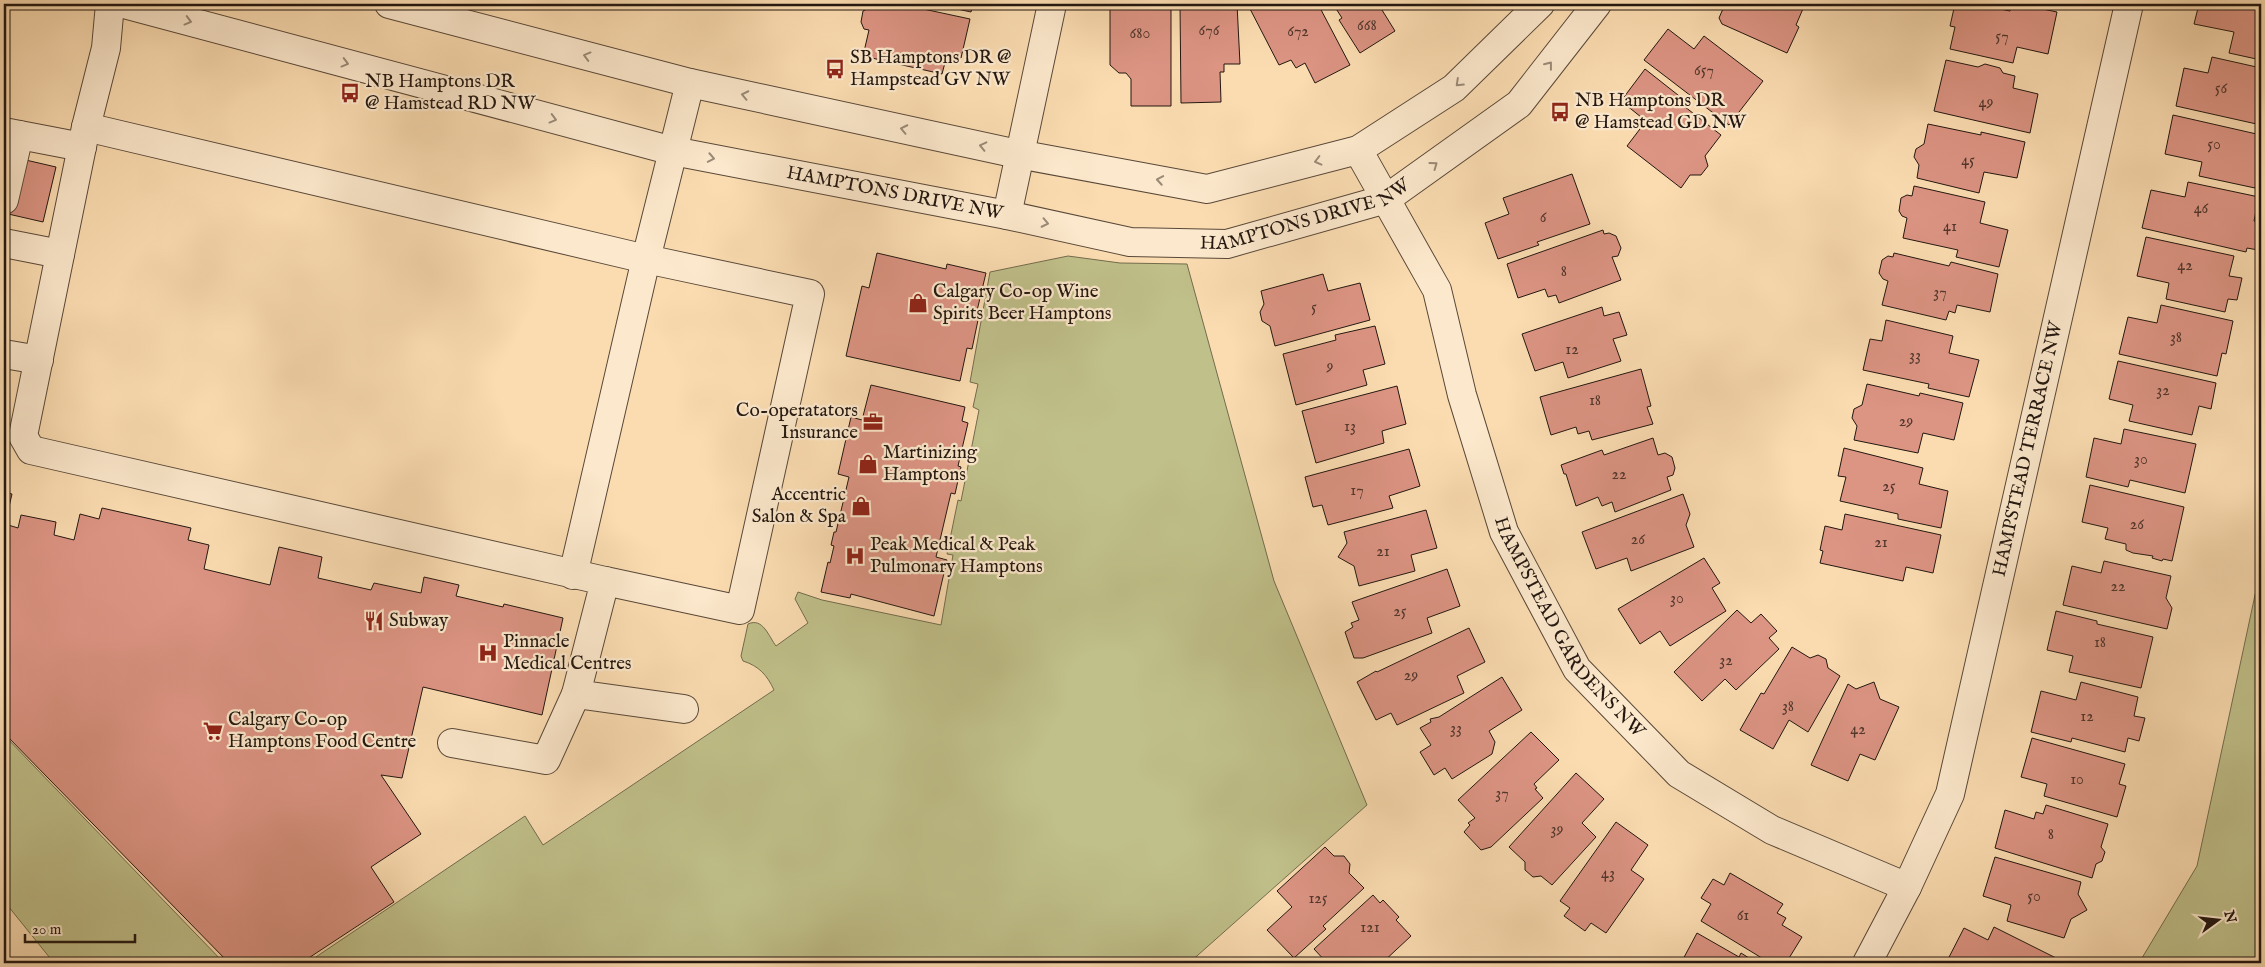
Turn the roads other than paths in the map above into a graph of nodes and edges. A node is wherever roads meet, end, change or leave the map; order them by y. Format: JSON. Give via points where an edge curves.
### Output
{"nodes":[{"id":1,"x":110,"y":4,"type":"edge"},
{"id":2,"x":124,"y":4,"type":"edge"},
{"id":3,"x":389,"y":4,"type":"edge"},
{"id":4,"x":1052,"y":4,"type":"edge"},
{"id":5,"x":1540,"y":4,"type":"edge"},
{"id":6,"x":1597,"y":4,"type":"edge"},
{"id":7,"x":2129,"y":4,"type":"edge"},
{"id":8,"x":690,"y":82,"type":"junction"},
{"id":9,"x":11,"y":134,"type":"edge"},
{"id":10,"x":84,"y":137,"type":"junction"},
{"id":11,"x":1358,"y":150,"type":"junction"},
{"id":12,"x":673,"y":151,"type":"junction"},
{"id":13,"x":1018,"y":154,"type":"junction"},
{"id":14,"x":4,"y":200,"type":"edge"},
{"id":15,"x":1386,"y":200,"type":"junction"},
{"id":16,"x":1007,"y":215,"type":"junction"},
{"id":17,"x":4,"y":243,"type":"edge"},
{"id":18,"x":60,"y":254,"type":"junction"},
{"id":19,"x":646,"y":259,"type":"junction"},
{"id":20,"x":4,"y":354,"type":"edge"},
{"id":21,"x":38,"y":360,"type":"junction"},
{"id":22,"x":574,"y":575,"type":"junction"},
{"id":23,"x":605,"y":581,"type":"junction"},
{"id":24,"x":576,"y":694,"type":"junction"},
{"id":25,"x":684,"y":709,"type":"dead end"},
{"id":26,"x":452,"y":743,"type":"dead end"},
{"id":27,"x":1907,"y":887,"type":"junction"},
{"id":28,"x":1867,"y":963,"type":"edge"}],
"edges":[{"from":1,"to":10,"type":"street","via":[[106,48]]},
{"from":2,"to":12,"type":"street","name":"HAMPTONS DRIVE NW","one_way":true},
{"from":8,"to":3,"type":"street","one_way":true},
{"from":4,"to":13,"type":"street"},
{"from":5,"to":11,"type":"street","one_way":true,"via":[[1454,88]]},
{"from":15,"to":6,"type":"street","name":"HAMPTONS DRIVE NW","one_way":true,"via":[[1519,104]]},
{"from":7,"to":27,"type":"street","name":"HAMPSTEAD TERRACE NW","via":[[1950,794]]},
{"from":8,"to":12,"type":"street"},
{"from":13,"to":8,"type":"street","one_way":true},
{"from":9,"to":10,"type":"street"},
{"from":9,"to":14,"type":"street"},
{"from":10,"to":18,"type":"street"},
{"from":10,"to":19,"type":"street"},
{"from":11,"to":13,"type":"street","one_way":true,"via":[[1207,189]]},
{"from":11,"to":15,"type":"street","name":"HAMPSTEAD GARDENS NW"},
{"from":12,"to":16,"type":"street","name":"HAMPTONS DRIVE NW","one_way":true},
{"from":12,"to":19,"type":"street"},
{"from":13,"to":16,"type":"street"},
{"from":16,"to":15,"type":"street","name":"HAMPTONS DRIVE NW","one_way":true,"via":[[1130,242],[1227,244]]},
{"from":15,"to":27,"type":"street","name":"HAMPSTEAD GARDENS NW","via":[[1437,290],[1462,395],[1504,532],[1577,669],[1679,774],[1772,830]]},
{"from":17,"to":18,"type":"street"},
{"from":18,"to":21,"type":"street"},
{"from":19,"to":22,"type":"street"},
{"from":19,"to":23,"type":"street","via":[[810,294],[740,610]]},
{"from":20,"to":21,"type":"street"},
{"from":21,"to":22,"type":"street","via":[[23,436],[31,450]]},
{"from":22,"to":23,"type":"street"},
{"from":23,"to":24,"type":"street"},
{"from":24,"to":25,"type":"street"},
{"from":24,"to":26,"type":"street","via":[[546,760]]},
{"from":27,"to":28,"type":"street"}]}
